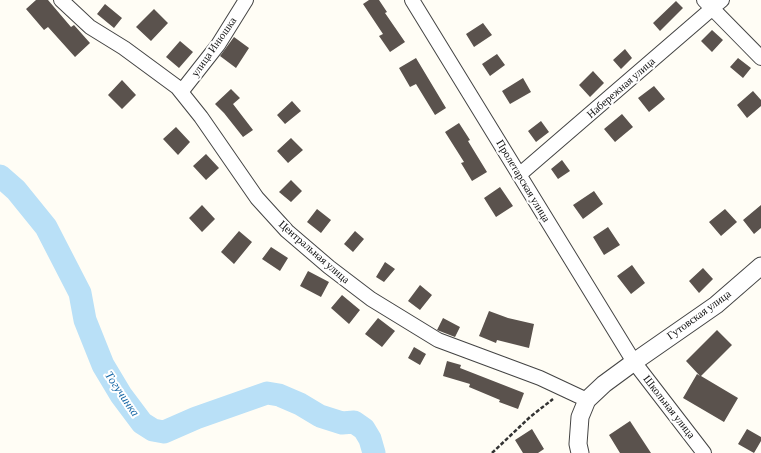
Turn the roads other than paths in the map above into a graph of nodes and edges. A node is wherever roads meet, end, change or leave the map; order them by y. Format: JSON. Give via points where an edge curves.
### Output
{"nodes":[{"id":1,"x":61,"y":0,"type":"edge"},
{"id":2,"x":246,"y":0,"type":"edge"},
{"id":3,"x":412,"y":0,"type":"edge"},
{"id":4,"x":713,"y":3,"type":"edge"},
{"id":5,"x":761,"y":58,"type":"edge"},
{"id":6,"x":181,"y":92,"type":"junction"},
{"id":7,"x":519,"y":175,"type":"junction"},
{"id":8,"x":761,"y":266,"type":"edge"},
{"id":9,"x":634,"y":362,"type":"junction"},
{"id":10,"x":587,"y":400,"type":"junction"},
{"id":11,"x":580,"y":453,"type":"edge"},
{"id":12,"x":704,"y":453,"type":"edge"}],
"edges":[{"from":1,"to":6,"type":"street","name":"Центральная улица","via":[[90,27],[124,48]]},
{"from":2,"to":6,"type":"street","name":"улица Инюшка","via":[[218,45]]},
{"from":3,"to":7,"type":"street","name":"Пролетарская улица"},
{"from":4,"to":5,"type":"street"},
{"from":4,"to":7,"type":"street","name":"Набережная улица"},
{"from":6,"to":10,"type":"street","name":"Центральная улица","via":[[257,198],[287,231],[371,299],[438,340],[540,378]]},
{"from":7,"to":9,"type":"street","name":"Пролетарская улица"},
{"from":8,"to":9,"type":"street","name":"Гутовская улица","via":[[716,305]]},
{"from":9,"to":10,"type":"street","name":"Гутовская улица"},
{"from":9,"to":12,"type":"street","name":"Школьная улица"},
{"from":10,"to":11,"type":"street","via":[[580,417]]}]}
